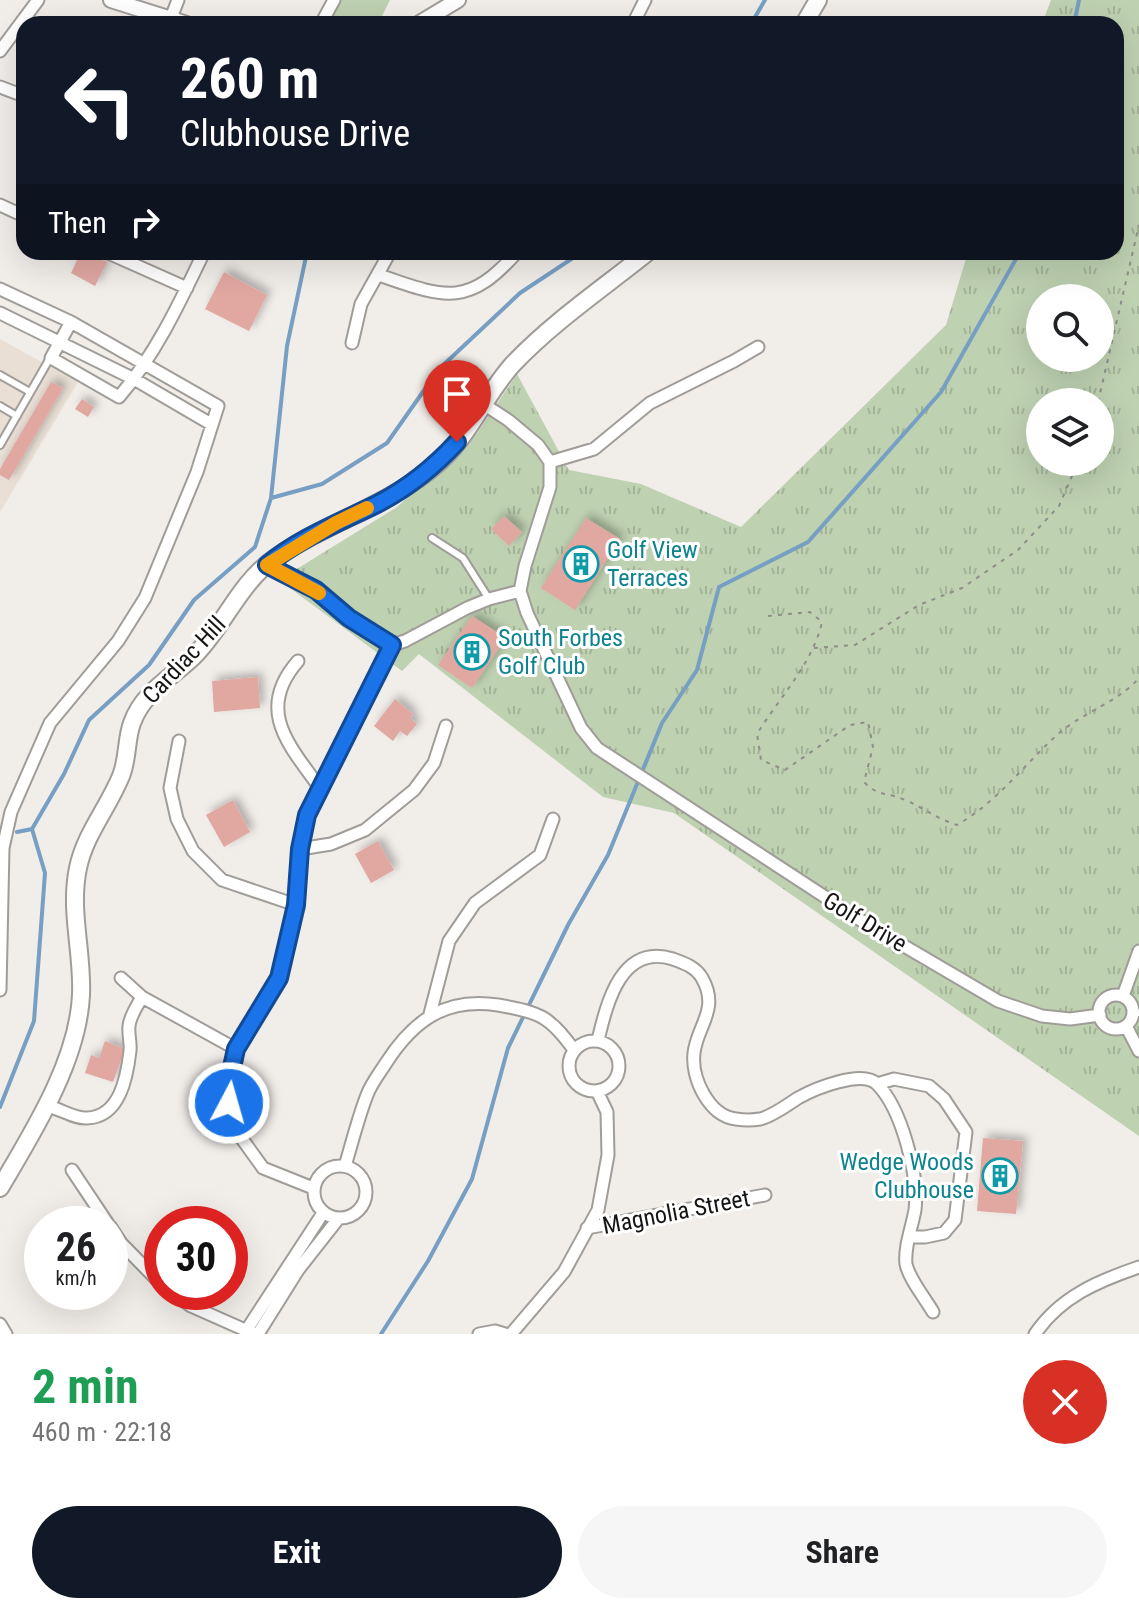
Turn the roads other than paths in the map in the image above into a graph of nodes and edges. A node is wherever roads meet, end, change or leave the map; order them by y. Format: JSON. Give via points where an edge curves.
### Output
{"nodes":[{"id":1,"x":111,"y":0,"type":"edge"},
{"id":2,"x":458,"y":0,"type":"edge"},
{"id":3,"x":164,"y":16,"type":"edge"},
{"id":4,"x":431,"y":16,"type":"edge"},
{"id":5,"x":16,"y":30,"type":"edge"},
{"id":6,"x":0,"y":51,"type":"edge"},
{"id":7,"x":124,"y":260,"type":"edge"},
{"id":8,"x":200,"y":260,"type":"edge"},
{"id":9,"x":386,"y":260,"type":"edge"},
{"id":10,"x":510,"y":260,"type":"edge"},
{"id":11,"x":638,"y":260,"type":"edge"},
{"id":12,"x":379,"y":275,"type":"junction"},
{"id":13,"x":187,"y":288,"type":"junction"},
{"id":14,"x":0,"y":289,"type":"edge"},
{"id":15,"x":0,"y":313,"type":"edge"},
{"id":16,"x":71,"y":322,"type":"junction"},
{"id":17,"x":61,"y":341,"type":"junction"},
{"id":18,"x":352,"y":343,"type":"dead end"},
{"id":19,"x":758,"y":347,"type":"dead end"},
{"id":20,"x":51,"y":358,"type":"junction"},
{"id":21,"x":145,"y":363,"type":"junction"},
{"id":22,"x":0,"y":375,"type":"edge"},
{"id":23,"x":134,"y":379,"type":"junction"},
{"id":24,"x":30,"y":392,"type":"junction"},
{"id":25,"x":485,"y":405,"type":"junction"},
{"id":26,"x":0,"y":406,"type":"edge"},
{"id":27,"x":17,"y":416,"type":"junction"},
{"id":28,"x":211,"y":424,"type":"junction"},
{"id":29,"x":0,"y":445,"type":"edge"},
{"id":30,"x":550,"y":462,"type":"junction"},
{"id":31,"x":432,"y":538,"type":"dead end"},
{"id":32,"x":267,"y":565,"type":"junction"},
{"id":33,"x":520,"y":591,"type":"junction"},
{"id":34,"x":489,"y":599,"type":"junction"},
{"id":35,"x":392,"y":645,"type":"junction"},
{"id":36,"x":298,"y":661,"type":"dead end"},
{"id":37,"x":446,"y":726,"type":"dead end"},
{"id":38,"x":179,"y":741,"type":"dead end"},
{"id":39,"x":320,"y":788,"type":"junction"},
{"id":40,"x":553,"y":819,"type":"dead end"},
{"id":41,"x":300,"y":849,"type":"junction"},
{"id":42,"x":296,"y":905,"type":"junction"},
{"id":43,"x":1139,"y":951,"type":"edge"},
{"id":44,"x":121,"y":978,"type":"dead end"},
{"id":45,"x":0,"y":990,"type":"edge"},
{"id":46,"x":1123,"y":996,"type":"junction"},
{"id":47,"x":142,"y":997,"type":"junction"},
{"id":48,"x":1136,"y":1011,"type":"edge"},
{"id":49,"x":430,"y":1014,"type":"junction"},
{"id":50,"x":1100,"y":1015,"type":"junction"},
{"id":51,"x":1126,"y":1026,"type":"junction"},
{"id":52,"x":598,"y":1040,"type":"junction"},
{"id":53,"x":236,"y":1049,"type":"junction"},
{"id":54,"x":574,"y":1050,"type":"junction"},
{"id":55,"x":1139,"y":1051,"type":"edge"},
{"id":56,"x":877,"y":1084,"type":"junction"},
{"id":57,"x":597,"y":1091,"type":"junction"},
{"id":58,"x":46,"y":1106,"type":"junction"},
{"id":59,"x":345,"y":1166,"type":"junction"},
{"id":60,"x":72,"y":1170,"type":"dead end"},
{"id":61,"x":0,"y":1188,"type":"edge"},
{"id":62,"x":313,"y":1188,"type":"junction"},
{"id":63,"x":765,"y":1195,"type":"dead end"},
{"id":64,"x":96,"y":1206,"type":"edge"},
{"id":65,"x":323,"y":1213,"type":"junction"},
{"id":66,"x":338,"y":1219,"type":"junction"},
{"id":67,"x":587,"y":1228,"type":"junction"},
{"id":68,"x":910,"y":1237,"type":"junction"},
{"id":69,"x":128,"y":1250,"type":"edge"},
{"id":70,"x":144,"y":1267,"type":"edge"},
{"id":71,"x":1139,"y":1267,"type":"edge"},
{"id":72,"x":200,"y":1310,"type":"edge"},
{"id":73,"x":933,"y":1312,"type":"dead end"},
{"id":74,"x":0,"y":1324,"type":"edge"},
{"id":75,"x":251,"y":1333,"type":"edge"},
{"id":76,"x":6,"y":1334,"type":"edge"},
{"id":77,"x":479,"y":1334,"type":"edge"},
{"id":78,"x":505,"y":1334,"type":"edge"},
{"id":79,"x":511,"y":1334,"type":"edge"},
{"id":80,"x":1035,"y":1334,"type":"edge"}],
"edges":[{"from":1,"to":3,"type":"street"},
{"from":2,"to":4,"type":"street"},
{"from":5,"to":6,"type":"street"},
{"from":7,"to":13,"type":"street"},
{"from":8,"to":13,"type":"street"},
{"from":9,"to":12,"type":"street"},
{"from":10,"to":12,"type":"street","via":[[467,292],[433,293]]},
{"from":11,"to":25,"type":"main road","name":"Cardiac Hill","via":[[542,336],[511,367]]},
{"from":12,"to":18,"type":"street","via":[[361,304]]},
{"from":13,"to":21,"type":"street"},
{"from":14,"to":16,"type":"street"},
{"from":15,"to":17,"type":"street"},
{"from":16,"to":17,"type":"street"},
{"from":16,"to":21,"type":"street"},
{"from":17,"to":20,"type":"street"},
{"from":17,"to":23,"type":"street"},
{"from":19,"to":30,"type":"street","via":[[650,403],[594,449]]},
{"from":20,"to":23,"type":"street","via":[[119,397]]},
{"from":20,"to":24,"type":"lane"},
{"from":21,"to":23,"type":"street"},
{"from":21,"to":28,"type":"street","via":[[218,406]]},
{"from":22,"to":24,"type":"lane"},
{"from":23,"to":28,"type":"street"},
{"from":24,"to":27,"type":"lane"},
{"from":25,"to":30,"type":"street","via":[[538,445]]},
{"from":25,"to":32,"type":"main road","name":"Cardiac Hill","via":[[437,464],[413,482]]},
{"from":26,"to":27,"type":"lane"},
{"from":27,"to":29,"type":"lane"},
{"from":28,"to":45,"type":"street","via":[[145,598],[118,641],[50,723],[11,812],[3,848]]},
{"from":30,"to":33,"type":"street","via":[[550,487]]},
{"from":31,"to":34,"type":"lane","via":[[463,558]]},
{"from":32,"to":35,"type":"street","via":[[316,590]]},
{"from":32,"to":58,"type":"main road","name":"Cardiac Hill","via":[[193,656],[146,697],[131,725],[123,771],[78,867],[74,894],[79,1022]]},
{"from":33,"to":34,"type":"street"},
{"from":33,"to":50,"type":"street","name":"Golf Drive","via":[[581,728],[597,748],[785,873],[998,1001],[1042,1016]]},
{"from":34,"to":35,"type":"street"},
{"from":35,"to":39,"type":"street"},
{"from":36,"to":39,"type":"street","via":[[278,689],[276,709],[295,752]]},
{"from":37,"to":41,"type":"street","via":[[434,763],[414,790],[365,830]]},
{"from":38,"to":42,"type":"street","via":[[170,788],[177,819],[193,851],[222,880]]},
{"from":39,"to":41,"type":"street"},
{"from":40,"to":49,"type":"street","via":[[540,855],[475,903],[449,941]]},
{"from":41,"to":42,"type":"street"},
{"from":42,"to":53,"type":"street","via":[[279,978]]},
{"from":43,"to":46,"type":"street"},
{"from":44,"to":47,"type":"street"},
{"from":46,"to":48,"type":"street"},
{"from":46,"to":50,"type":"street","via":[[1105,999]]},
{"from":47,"to":53,"type":"street"},
{"from":47,"to":58,"type":"street","via":[[129,1027],[131,1049],[113,1106],[98,1117],[82,1119]]},
{"from":48,"to":51,"type":"street"},
{"from":49,"to":54,"type":"street","via":[[462,1004],[533,1012],[556,1026]]},
{"from":49,"to":59,"type":"street","via":[[402,1038],[368,1092]]},
{"from":50,"to":51,"type":"street","via":[[1110,1028]]},
{"from":51,"to":55,"type":"street"},
{"from":52,"to":54,"type":"street"},
{"from":52,"to":56,"type":"street","via":[[608,998],[626,970],[662,956],[688,964],[708,991],[708,1016],[694,1053],[696,1081],[712,1106],[733,1119],[762,1119],[848,1079],[868,1078]]},
{"from":52,"to":57,"type":"street","via":[[615,1051],[620,1071],[607,1088]]},
{"from":53,"to":62,"type":"street","via":[[229,1103],[240,1136],[263,1168]]},
{"from":54,"to":57,"type":"street","via":[[571,1076],[577,1085]]},
{"from":56,"to":68,"type":"street","via":[[902,1126],[911,1159],[915,1206]]},
{"from":56,"to":68,"type":"street","via":[[894,1079],[929,1086],[966,1132],[955,1220],[944,1233]]},
{"from":57,"to":67,"type":"street","via":[[607,1112],[608,1155],[598,1210]]},
{"from":58,"to":61,"type":"main road","name":"Cardiac Hill"},
{"from":59,"to":62,"type":"street","via":[[322,1171]]},
{"from":59,"to":66,"type":"street","via":[[361,1176],[366,1192],[359,1210]]},
{"from":60,"to":64,"type":"street"},
{"from":62,"to":65,"type":"street"},
{"from":63,"to":67,"type":"street","name":"Magnolia Street"},
{"from":65,"to":66,"type":"street"},
{"from":65,"to":75,"type":"street"},
{"from":66,"to":75,"type":"street"},
{"from":67,"to":79,"type":"street","via":[[564,1272]]},
{"from":68,"to":73,"type":"street","via":[[906,1266]]},
{"from":69,"to":70,"type":"street"},
{"from":71,"to":80,"type":"street","via":[[1073,1296]]},
{"from":72,"to":75,"type":"street"},
{"from":74,"to":76,"type":"street"},
{"from":77,"to":78,"type":"street"}]}
